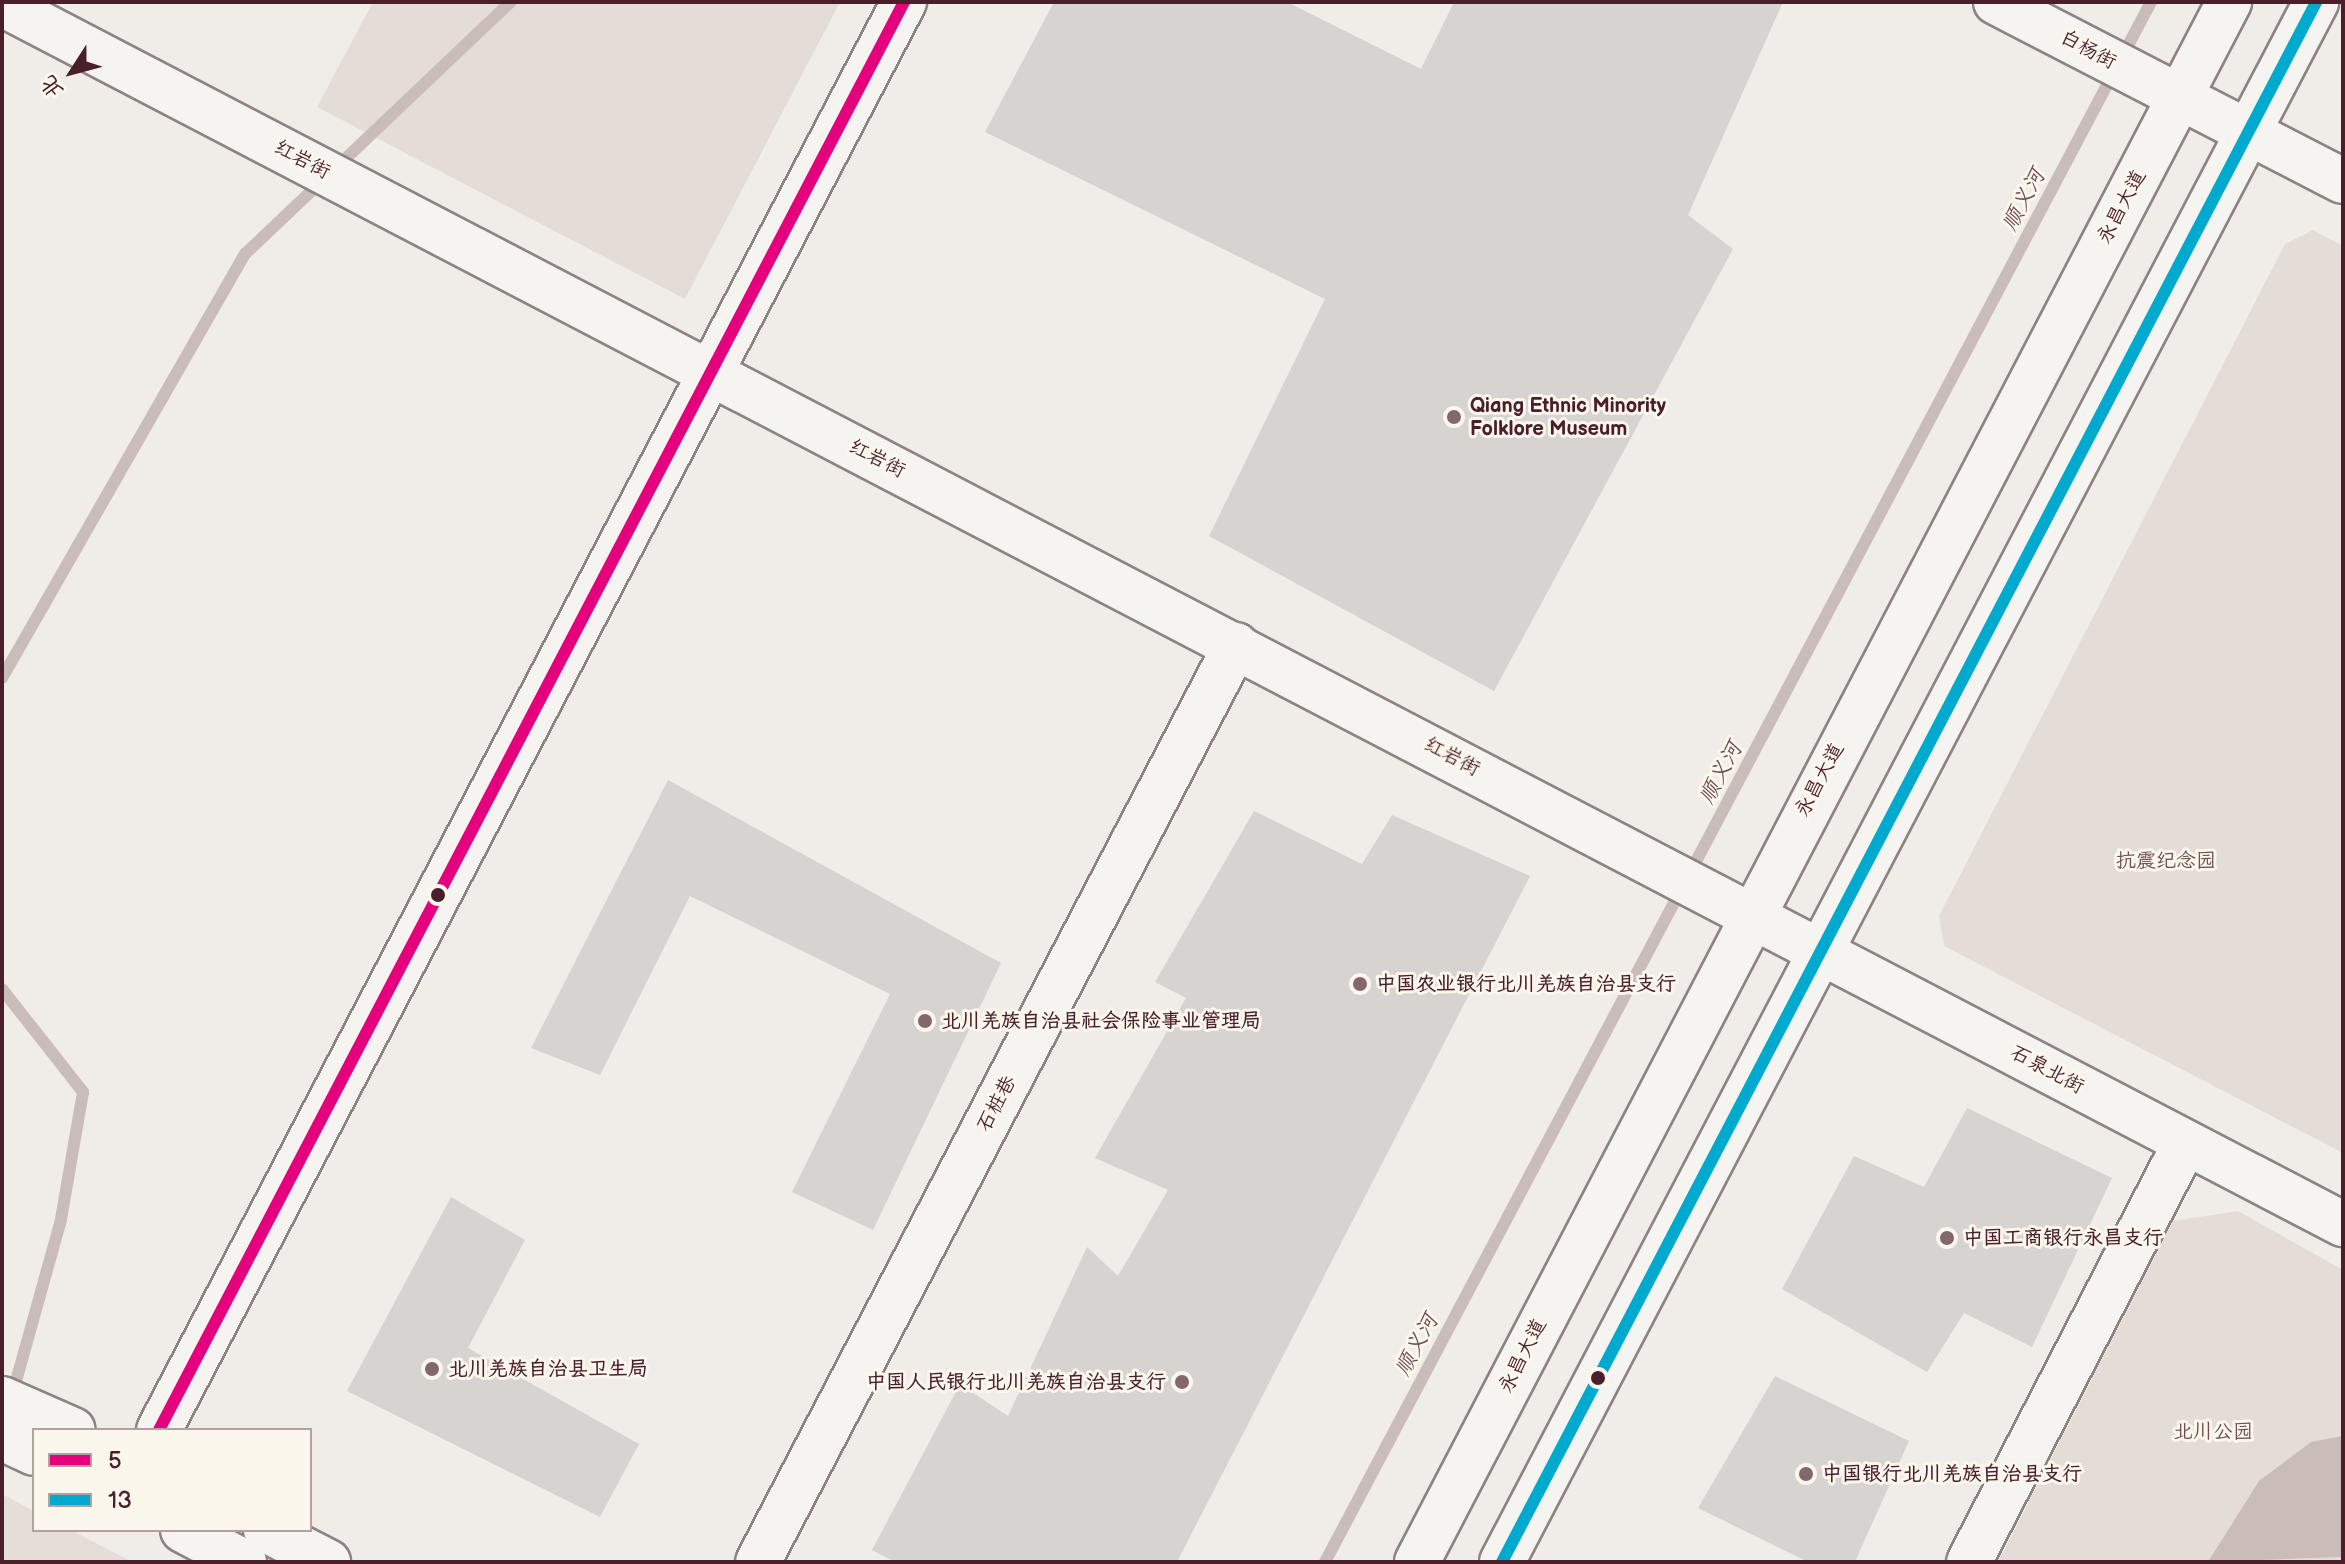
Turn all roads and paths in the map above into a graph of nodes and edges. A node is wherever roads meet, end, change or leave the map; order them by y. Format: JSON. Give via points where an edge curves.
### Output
{"nodes":[{"id":1,"x":904,"y":2,"type":"edge"},
{"id":2,"x":1996,"y":2,"type":"edge"},
{"id":3,"x":2229,"y":2,"type":"edge"},
{"id":4,"x":2316,"y":2,"type":"edge"},
{"id":5,"x":2,"y":4,"type":"edge"},
{"id":6,"x":2180,"y":97,"type":"junction"},
{"id":7,"x":2247,"y":132,"type":"junction"},
{"id":8,"x":2343,"y":181,"type":"edge"},
{"id":9,"x":711,"y":372,"type":"junction"},
{"id":10,"x":1236,"y":645,"type":"junction"},
{"id":11,"x":1751,"y":913,"type":"junction"},
{"id":12,"x":1819,"y":948,"type":"junction"},
{"id":13,"x":2185,"y":1144,"type":"junction"},
{"id":14,"x":2343,"y":1224,"type":"edge"},
{"id":15,"x":160,"y":1428,"type":"edge"},
{"id":16,"x":187,"y":1532,"type":"edge"},
{"id":17,"x":270,"y":1532,"type":"edge"},
{"id":18,"x":244,"y":1562,"type":"edge"},
{"id":19,"x":328,"y":1562,"type":"edge"},
{"id":20,"x":758,"y":1562,"type":"edge"},
{"id":21,"x":1417,"y":1562,"type":"edge"},
{"id":22,"x":1502,"y":1562,"type":"edge"},
{"id":23,"x":1969,"y":1562,"type":"edge"}],
"edges":[{"from":1,"to":9,"type":"street"},
{"from":2,"to":6,"type":"street","name":"白杨街"},
{"from":3,"to":6,"type":"street","name":"永昌大道"},
{"from":4,"to":7,"type":"street"},
{"from":5,"to":9,"type":"street","name":"红岩街"},
{"from":6,"to":7,"type":"street","name":"白杨街"},
{"from":6,"to":11,"type":"street","name":"永昌大道"},
{"from":7,"to":8,"type":"street","name":"白杨街"},
{"from":7,"to":12,"type":"street"},
{"from":9,"to":10,"type":"street","name":"红岩街"},
{"from":9,"to":15,"type":"street"},
{"from":10,"to":11,"type":"street","name":"红岩街"},
{"from":10,"to":20,"type":"street","name":"石桩巷"},
{"from":11,"to":12,"type":"street","name":"石泉北街"},
{"from":11,"to":21,"type":"street","name":"永昌大道"},
{"from":12,"to":13,"type":"street","name":"石泉北街"},
{"from":12,"to":22,"type":"street"},
{"from":13,"to":14,"type":"street","name":"石泉北街"},
{"from":13,"to":23,"type":"street"},
{"from":16,"to":18,"type":"street"},
{"from":17,"to":19,"type":"street"}]}
